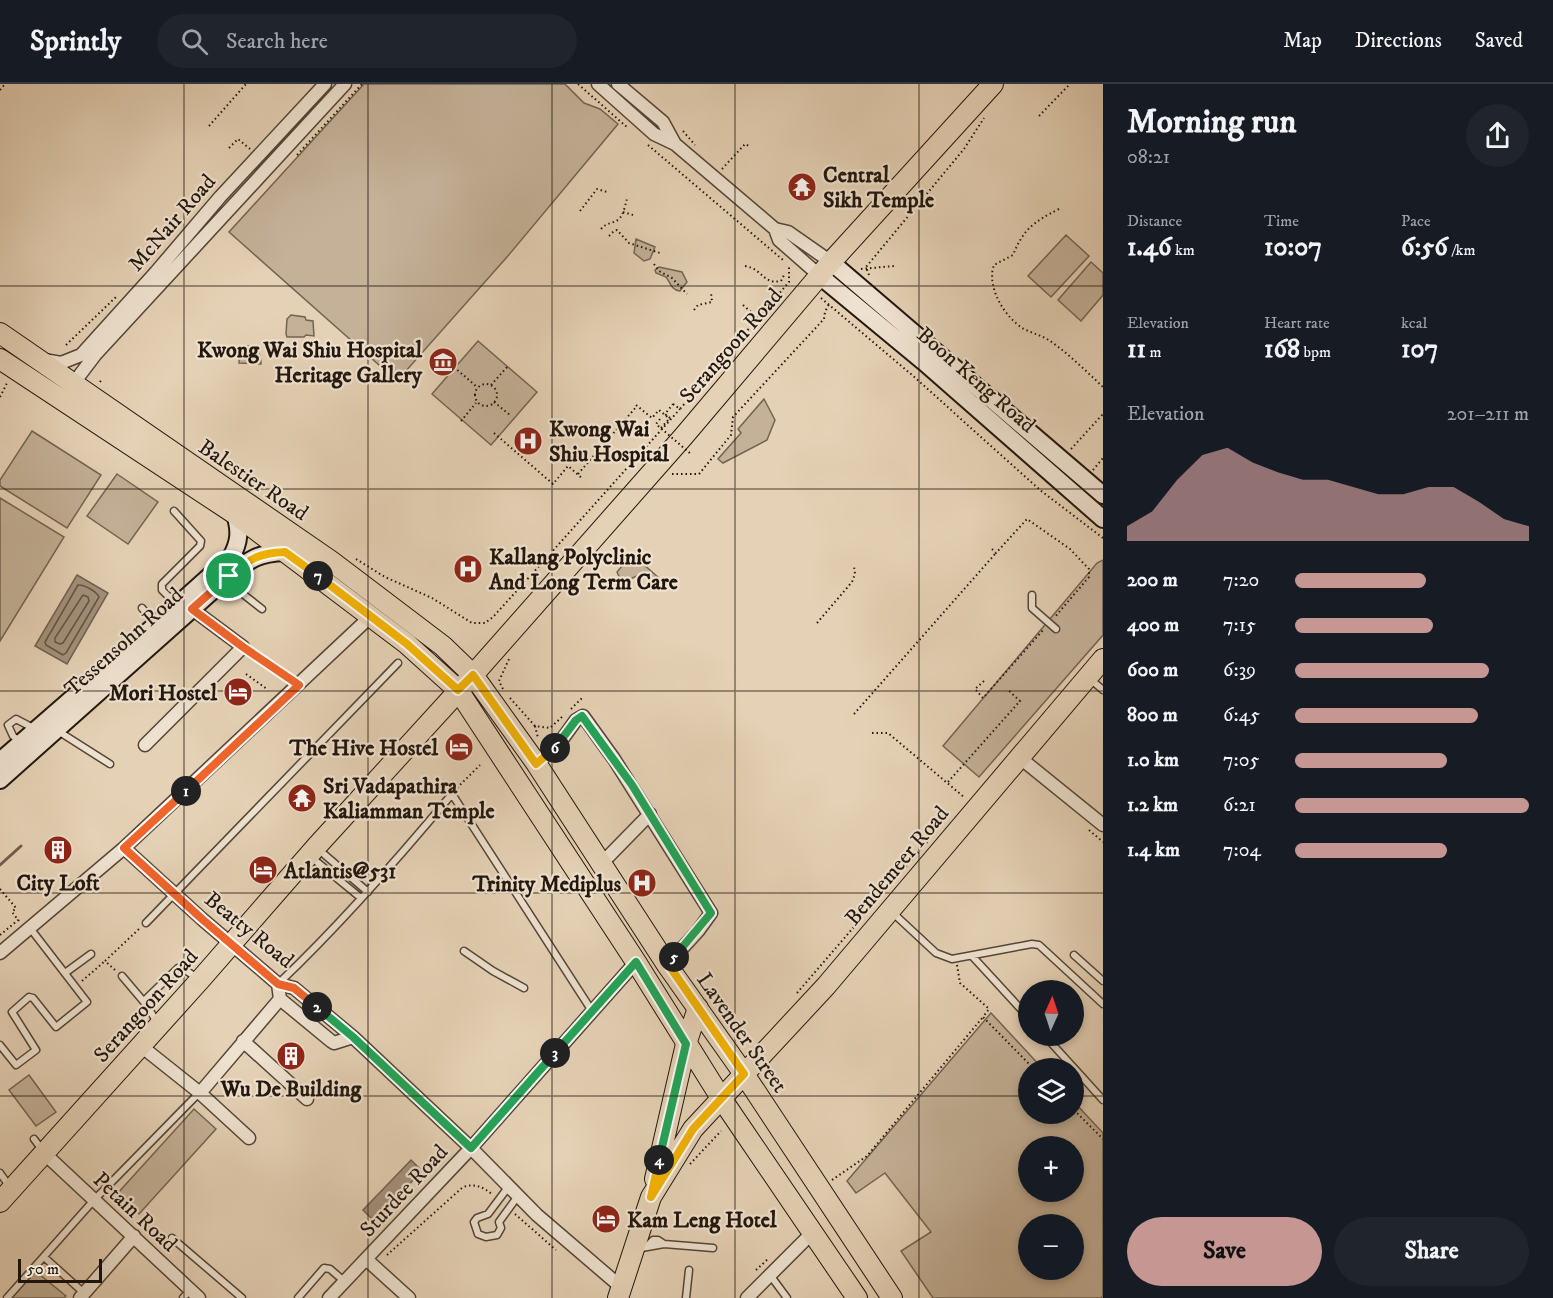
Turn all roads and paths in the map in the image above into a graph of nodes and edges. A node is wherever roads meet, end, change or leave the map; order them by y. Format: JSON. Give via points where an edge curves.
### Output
{"nodes":[{"id":1,"x":5,"y":84,"type":"edge"},
{"id":2,"x":246,"y":84,"type":"edge"},
{"id":3,"x":325,"y":84,"type":"edge"},
{"id":4,"x":345,"y":84,"type":"edge"},
{"id":5,"x":578,"y":84,"type":"edge"},
{"id":6,"x":598,"y":84,"type":"edge"},
{"id":7,"x":618,"y":84,"type":"edge"},
{"id":8,"x":993,"y":84,"type":"edge"},
{"id":9,"x":1070,"y":84,"type":"edge"},
{"id":10,"x":0,"y":90,"type":"edge"},
{"id":11,"x":987,"y":114,"type":"dead end"},
{"id":12,"x":1039,"y":116,"type":"dead end"},
{"id":13,"x":209,"y":126,"type":"dead end"},
{"id":14,"x":636,"y":135,"type":"dead end"},
{"id":15,"x":645,"y":142,"type":"dead end"},
{"id":16,"x":675,"y":144,"type":"junction"},
{"id":17,"x":749,"y":146,"type":"dead end"},
{"id":18,"x":230,"y":148,"type":"dead end"},
{"id":19,"x":253,"y":152,"type":"dead end"},
{"id":20,"x":720,"y":171,"type":"dead end"},
{"id":21,"x":607,"y":192,"type":"dead end"},
{"id":22,"x":627,"y":199,"type":"dead end"},
{"id":23,"x":1059,"y":209,"type":"dead end"},
{"id":24,"x":580,"y":211,"type":"dead end"},
{"id":25,"x":623,"y":212,"type":"junction"},
{"id":26,"x":633,"y":215,"type":"dead end"},
{"id":27,"x":615,"y":221,"type":"junction"},
{"id":28,"x":601,"y":229,"type":"dead end"},
{"id":29,"x":775,"y":229,"type":"junction"},
{"id":30,"x":615,"y":230,"type":"junction"},
{"id":31,"x":609,"y":236,"type":"dead end"},
{"id":32,"x":660,"y":253,"type":"dead end"},
{"id":33,"x":654,"y":264,"type":"dead end"},
{"id":34,"x":745,"y":266,"type":"dead end"},
{"id":35,"x":894,"y":266,"type":"dead end"},
{"id":36,"x":866,"y":267,"type":"junction"},
{"id":37,"x":826,"y":269,"type":"junction"},
{"id":38,"x":858,"y":269,"type":"dead end"},
{"id":39,"x":784,"y":275,"type":"dead end"},
{"id":40,"x":873,"y":280,"type":"dead end"},
{"id":41,"x":711,"y":293,"type":"dead end"},
{"id":42,"x":687,"y":294,"type":"dead end"},
{"id":43,"x":742,"y":305,"type":"dead end"},
{"id":44,"x":694,"y":310,"type":"dead end"},
{"id":45,"x":758,"y":318,"type":"junction"},
{"id":46,"x":0,"y":333,"type":"edge"},
{"id":47,"x":37,"y":358,"type":"junction"},
{"id":48,"x":0,"y":359,"type":"edge"},
{"id":49,"x":508,"y":366,"type":"dead end"},
{"id":50,"x":454,"y":367,"type":"dead end"},
{"id":51,"x":73,"y":384,"type":"junction"},
{"id":52,"x":491,"y":385,"type":"junction"},
{"id":53,"x":477,"y":387,"type":"junction"},
{"id":54,"x":1103,"y":387,"type":"edge"},
{"id":55,"x":4,"y":390,"type":"dead end"},
{"id":56,"x":0,"y":397,"type":"edge"},
{"id":57,"x":477,"y":402,"type":"junction"},
{"id":58,"x":494,"y":402,"type":"junction"},
{"id":59,"x":680,"y":409,"type":"junction"},
{"id":60,"x":664,"y":414,"type":"junction"},
{"id":61,"x":1103,"y":414,"type":"edge"},
{"id":62,"x":510,"y":415,"type":"dead end"},
{"id":63,"x":670,"y":419,"type":"junction"},
{"id":64,"x":461,"y":421,"type":"dead end"},
{"id":65,"x":661,"y":428,"type":"junction"},
{"id":66,"x":494,"y":433,"type":"dead end"},
{"id":67,"x":692,"y":455,"type":"dead end"},
{"id":68,"x":1075,"y":456,"type":"dead end"},
{"id":69,"x":1092,"y":470,"type":"dead end"},
{"id":70,"x":577,"y":474,"type":"junction"},
{"id":71,"x":672,"y":474,"type":"dead end"},
{"id":72,"x":1098,"y":475,"type":"dead end"},
{"id":73,"x":583,"y":479,"type":"dead end"},
{"id":74,"x":1103,"y":495,"type":"edge"},
{"id":75,"x":174,"y":511,"type":"dead end"},
{"id":76,"x":235,"y":514,"type":"junction"},
{"id":77,"x":1103,"y":519,"type":"edge"},
{"id":78,"x":1103,"y":538,"type":"edge"},
{"id":79,"x":285,"y":552,"type":"junction"},
{"id":80,"x":996,"y":553,"type":"dead end"},
{"id":81,"x":349,"y":555,"type":"dead end"},
{"id":82,"x":854,"y":566,"type":"dead end"},
{"id":83,"x":532,"y":574,"type":"junction"},
{"id":84,"x":225,"y":580,"type":"junction"},
{"id":85,"x":549,"y":588,"type":"junction"},
{"id":86,"x":1032,"y":595,"type":"dead end"},
{"id":87,"x":142,"y":608,"type":"dead end"},
{"id":88,"x":1032,"y":608,"type":"junction"},
{"id":89,"x":185,"y":609,"type":"junction"},
{"id":90,"x":261,"y":609,"type":"dead end"},
{"id":91,"x":1026,"y":614,"type":"dead end"},
{"id":92,"x":371,"y":616,"type":"junction"},
{"id":93,"x":817,"y":623,"type":"dead end"},
{"id":94,"x":160,"y":629,"type":"junction"},
{"id":95,"x":1056,"y":629,"type":"dead end"},
{"id":96,"x":243,"y":647,"type":"junction"},
{"id":97,"x":1103,"y":659,"type":"edge"},
{"id":98,"x":398,"y":663,"type":"dead end"},
{"id":99,"x":246,"y":674,"type":"dead end"},
{"id":100,"x":473,"y":675,"type":"junction"},
{"id":101,"x":499,"y":681,"type":"dead end"},
{"id":102,"x":299,"y":685,"type":"junction"},
{"id":103,"x":1099,"y":686,"type":"edge"},
{"id":104,"x":267,"y":689,"type":"dead end"},
{"id":105,"x":1007,"y":689,"type":"dead end"},
{"id":106,"x":458,"y":690,"type":"junction"},
{"id":107,"x":582,"y":698,"type":"dead end"},
{"id":108,"x":854,"y":714,"type":"dead end"},
{"id":109,"x":57,"y":730,"type":"junction"},
{"id":110,"x":872,"y":734,"type":"dead end"},
{"id":111,"x":145,"y":745,"type":"dead end"},
{"id":112,"x":26,"y":748,"type":"junction"},
{"id":113,"x":1019,"y":757,"type":"junction"},
{"id":114,"x":0,"y":761,"type":"edge"},
{"id":115,"x":110,"y":764,"type":"dead end"},
{"id":116,"x":536,"y":764,"type":"junction"},
{"id":117,"x":480,"y":765,"type":"dead end"},
{"id":118,"x":0,"y":780,"type":"edge"},
{"id":119,"x":947,"y":782,"type":"junction"},
{"id":120,"x":452,"y":794,"type":"junction"},
{"id":121,"x":960,"y":804,"type":"dead end"},
{"id":122,"x":650,"y":814,"type":"junction"},
{"id":123,"x":1103,"y":825,"type":"edge"},
{"id":124,"x":933,"y":835,"type":"dead end"},
{"id":125,"x":124,"y":848,"type":"junction"},
{"id":126,"x":312,"y":852,"type":"junction"},
{"id":127,"x":602,"y":863,"type":"junction"},
{"id":128,"x":0,"y":889,"type":"edge"},
{"id":129,"x":368,"y":892,"type":"junction"},
{"id":130,"x":174,"y":893,"type":"junction"},
{"id":131,"x":361,"y":898,"type":"junction"},
{"id":132,"x":889,"y":909,"type":"junction"},
{"id":133,"x":12,"y":912,"type":"dead end"},
{"id":134,"x":18,"y":920,"type":"dead end"},
{"id":135,"x":146,"y":923,"type":"joint"},
{"id":136,"x":30,"y":928,"type":"junction"},
{"id":137,"x":0,"y":935,"type":"edge"},
{"id":138,"x":230,"y":944,"type":"junction"},
{"id":139,"x":464,"y":951,"type":"dead end"},
{"id":140,"x":0,"y":953,"type":"edge"},
{"id":141,"x":92,"y":954,"type":"dead end"},
{"id":142,"x":1074,"y":955,"type":"dead end"},
{"id":143,"x":973,"y":957,"type":"junction"},
{"id":144,"x":956,"y":959,"type":"junction"},
{"id":145,"x":105,"y":961,"type":"junction"},
{"id":146,"x":636,"y":962,"type":"junction"},
{"id":147,"x":668,"y":964,"type":"junction"},
{"id":148,"x":65,"y":973,"type":"junction"},
{"id":149,"x":122,"y":976,"type":"joint"},
{"id":150,"x":200,"y":980,"type":"junction"},
{"id":151,"x":1103,"y":981,"type":"edge"},
{"id":152,"x":278,"y":984,"type":"junction"},
{"id":153,"x":76,"y":986,"type":"junction"},
{"id":154,"x":524,"y":988,"type":"dead end"},
{"id":155,"x":280,"y":999,"type":"junction"},
{"id":156,"x":792,"y":999,"type":"dead end"},
{"id":157,"x":144,"y":1002,"type":"junction"},
{"id":158,"x":1103,"y":1004,"type":"edge"},
{"id":159,"x":1018,"y":1006,"type":"edge"},
{"id":160,"x":698,"y":1008,"type":"junction"},
{"id":161,"x":592,"y":1011,"type":"junction"},
{"id":162,"x":983,"y":1017,"type":"junction"},
{"id":163,"x":160,"y":1025,"type":"junction"},
{"id":164,"x":353,"y":1037,"type":"junction"},
{"id":165,"x":243,"y":1041,"type":"junction"},
{"id":166,"x":686,"y":1044,"type":"junction"},
{"id":167,"x":0,"y":1046,"type":"edge"},
{"id":168,"x":141,"y":1046,"type":"junction"},
{"id":169,"x":1054,"y":1046,"type":"edge"},
{"id":170,"x":1023,"y":1058,"type":"edge"},
{"id":171,"x":1065,"y":1058,"type":"edge"},
{"id":172,"x":744,"y":1074,"type":"junction"},
{"id":173,"x":1084,"y":1079,"type":"edge"},
{"id":174,"x":200,"y":1093,"type":"junction"},
{"id":175,"x":721,"y":1098,"type":"junction"},
{"id":176,"x":307,"y":1099,"type":"dead end"},
{"id":177,"x":1103,"y":1100,"type":"edge"},
{"id":178,"x":1084,"y":1120,"type":"edge"},
{"id":179,"x":721,"y":1131,"type":"dead end"},
{"id":180,"x":249,"y":1138,"type":"dead end"},
{"id":181,"x":1103,"y":1139,"type":"edge"},
{"id":182,"x":40,"y":1147,"type":"junction"},
{"id":183,"x":471,"y":1148,"type":"junction"},
{"id":184,"x":690,"y":1165,"type":"dead end"},
{"id":185,"x":0,"y":1173,"type":"edge"},
{"id":186,"x":832,"y":1180,"type":"dead end"},
{"id":187,"x":509,"y":1186,"type":"junction"},
{"id":188,"x":6,"y":1196,"type":"edge"},
{"id":189,"x":518,"y":1196,"type":"junction"},
{"id":190,"x":651,"y":1197,"type":"junction"},
{"id":191,"x":94,"y":1200,"type":"junction"},
{"id":192,"x":498,"y":1200,"type":"junction"},
{"id":193,"x":509,"y":1209,"type":"junction"},
{"id":194,"x":811,"y":1234,"type":"junction"},
{"id":195,"x":134,"y":1236,"type":"junction"},
{"id":196,"x":172,"y":1238,"type":"dead end"},
{"id":197,"x":672,"y":1240,"type":"dead end"},
{"id":198,"x":664,"y":1244,"type":"junction"},
{"id":199,"x":713,"y":1248,"type":"dead end"},
{"id":200,"x":639,"y":1249,"type":"junction"},
{"id":201,"x":556,"y":1250,"type":"dead end"},
{"id":202,"x":44,"y":1257,"type":"junction"},
{"id":203,"x":370,"y":1263,"type":"junction"},
{"id":204,"x":689,"y":1269,"type":"dead end"},
{"id":205,"x":766,"y":1276,"type":"junction"},
{"id":206,"x":344,"y":1281,"type":"junction"},
{"id":207,"x":619,"y":1293,"type":"edge"},
{"id":208,"x":190,"y":1295,"type":"edge"},
{"id":209,"x":82,"y":1296,"type":"edge"},
{"id":210,"x":7,"y":1298,"type":"edge"},
{"id":211,"x":242,"y":1298,"type":"edge"},
{"id":212,"x":298,"y":1298,"type":"edge"},
{"id":213,"x":330,"y":1298,"type":"edge"},
{"id":214,"x":410,"y":1298,"type":"edge"},
{"id":215,"x":686,"y":1298,"type":"edge"},
{"id":216,"x":747,"y":1298,"type":"edge"},
{"id":217,"x":788,"y":1298,"type":"edge"},
{"id":218,"x":857,"y":1298,"type":"edge"},
{"id":219,"x":892,"y":1298,"type":"edge"}],
"edges":[{"from":1,"to":10,"type":"path"},
{"from":2,"to":13,"type":"path"},
{"from":3,"to":47,"type":"street","name":"McNair Road","via":[[81,355],[61,363]]},
{"from":4,"to":51,"type":"street","name":"McNair Road","via":[[95,355]]},
{"from":5,"to":14,"type":"path"},
{"from":6,"to":16,"type":"street","via":[[654,134]]},
{"from":7,"to":16,"type":"street","via":[[663,122]]},
{"from":8,"to":37,"type":"main road","name":"Serangoon Road"},
{"from":9,"to":12,"type":"path"},
{"from":11,"to":36,"type":"path","via":[[964,149]]},
{"from":15,"to":45,"type":"path","via":[[790,267],[789,282]]},
{"from":16,"to":29,"type":"street"},
{"from":17,"to":20,"type":"path","via":[[745,144]]},
{"from":18,"to":19,"type":"path","via":[[238,139]]},
{"from":21,"to":24,"type":"path","via":[[597,189]]},
{"from":22,"to":25,"type":"path"},
{"from":23,"to":54,"type":"path","via":[[1026,230],[1013,255],[994,265],[993,282],[1011,320],[1055,344]]},
{"from":25,"to":26,"type":"path"},
{"from":25,"to":27,"type":"path"},
{"from":27,"to":28,"type":"path"},
{"from":27,"to":30,"type":"path"},
{"from":29,"to":37,"type":"street","via":[[789,232]]},
{"from":29,"to":37,"type":"street","via":[[779,240]]},
{"from":30,"to":31,"type":"path"},
{"from":30,"to":32,"type":"path","via":[[629,243]]},
{"from":33,"to":42,"type":"path"},
{"from":34,"to":39,"type":"path","via":[[755,268],[768,281],[781,281]]},
{"from":35,"to":36,"type":"path"},
{"from":36,"to":38,"type":"path"},
{"from":36,"to":40,"type":"path"},
{"from":37,"to":74,"type":"main road","name":"Boon Keng Road"},
{"from":37,"to":77,"type":"main road","name":"Boon Keng Road","via":[[924,362]]},
{"from":37,"to":85,"type":"main road","name":"Serangoon Road"},
{"from":41,"to":44,"type":"path","via":[[712,302]]},
{"from":43,"to":45,"type":"path"},
{"from":45,"to":59,"type":"path"},
{"from":46,"to":47,"type":"main road","name":"Balestier Road"},
{"from":47,"to":51,"type":"main road","name":"Balestier Road"},
{"from":48,"to":76,"type":"main road","name":"Balestier Road"},
{"from":49,"to":52,"type":"path"},
{"from":50,"to":53,"type":"path"},
{"from":51,"to":100,"type":"main road","name":"Balestier Road","via":[[331,561],[443,646]]},
{"from":52,"to":53,"type":"path"},
{"from":52,"to":58,"type":"path","via":[[496,389]]},
{"from":53,"to":57,"type":"path"},
{"from":55,"to":56,"type":"path"},
{"from":57,"to":58,"type":"path"},
{"from":57,"to":64,"type":"path"},
{"from":58,"to":62,"type":"path"},
{"from":59,"to":63,"type":"path"},
{"from":59,"to":65,"type":"path","bridge":true,"via":[[673,404],[665,414],[670,418]]},
{"from":60,"to":63,"type":"path"},
{"from":60,"to":65,"type":"path","bridge":true,"via":[[656,424]]},
{"from":60,"to":70,"type":"path","via":[[659,410],[652,418],[636,405]]},
{"from":61,"to":68,"type":"path","via":[[1069,451]]},
{"from":63,"to":83,"type":"path"},
{"from":65,"to":67,"type":"path","bridge":true},
{"from":66,"to":70,"type":"path","via":[[552,484],[568,466]]},
{"from":69,"to":72,"type":"path"},
{"from":70,"to":73,"type":"path"},
{"from":71,"to":78,"type":"path","via":[[699,474],[731,435],[733,417],[824,319],[829,304],[1040,490]]},
{"from":75,"to":89,"type":"lane","via":[[201,541],[162,584],[162,590]]},
{"from":76,"to":79,"type":"main road","name":"Balestier Road"},
{"from":76,"to":89,"type":"main road","name":"Tessensohn Road","via":[[239,527],[237,547]]},
{"from":79,"to":84,"type":"main road","name":"Tessensohn Road","via":[[252,558]]},
{"from":79,"to":92,"type":"main road","name":"Balestier Road"},
{"from":80,"to":108,"type":"path"},
{"from":81,"to":83,"type":"path","via":[[472,623],[485,623],[493,617]]},
{"from":82,"to":93,"type":"path","via":[[852,582]]},
{"from":83,"to":85,"type":"path"},
{"from":84,"to":89,"type":"main road","name":"Tessensohn Road"},
{"from":84,"to":90,"type":"lane"},
{"from":85,"to":100,"type":"main road","name":"Serangoon Road"},
{"from":86,"to":88,"type":"lane"},
{"from":87,"to":94,"type":"lane"},
{"from":88,"to":91,"type":"lane"},
{"from":88,"to":95,"type":"lane"},
{"from":89,"to":94,"type":"main road","name":"Tessensohn Road"},
{"from":89,"to":96,"type":"street"},
{"from":92,"to":102,"type":"street"},
{"from":92,"to":106,"type":"main road","name":"Balestier Road"},
{"from":94,"to":109,"type":"main road","name":"Tessensohn Road"},
{"from":94,"to":112,"type":"main road","name":"Tessensohn Road","via":[[36,730]]},
{"from":96,"to":102,"type":"path"},
{"from":96,"to":111,"type":"street"},
{"from":97,"to":103,"type":"main road","name":"Bendemeer Road"},
{"from":98,"to":130,"type":"lane"},
{"from":99,"to":104,"type":"path"},
{"from":100,"to":106,"type":"main road","name":"Serangoon Road"},
{"from":100,"to":116,"type":"main road","name":"Lavender Street"},
{"from":101,"to":107,"type":"path","via":[[535,726],[550,728]]},
{"from":102,"to":125,"type":"street"},
{"from":103,"to":113,"type":"main road","name":"Bendemeer Road"},
{"from":105,"to":119,"type":"path","via":[[1020,701]]},
{"from":106,"to":126,"type":"main road","name":"Serangoon Road"},
{"from":106,"to":146,"type":"main road"},
{"from":109,"to":112,"type":"main road","name":"Tessensohn Road"},
{"from":109,"to":115,"type":"lane"},
{"from":110,"to":119,"type":"path","via":[[888,733]]},
{"from":112,"to":114,"type":"main road","name":"Tessensohn Road"},
{"from":112,"to":118,"type":"main road","name":"Tessensohn Road"},
{"from":113,"to":123,"type":"street"},
{"from":113,"to":132,"type":"main road","name":"Bendemeer Road"},
{"from":116,"to":122,"type":"street","via":[[558,746],[582,716]]},
{"from":116,"to":127,"type":"main road","name":"Lavender Street"},
{"from":117,"to":120,"type":"path"},
{"from":119,"to":121,"type":"path","via":[[965,798]]},
{"from":120,"to":129,"type":"lane"},
{"from":120,"to":161,"type":"lane"},
{"from":122,"to":127,"type":"street"},
{"from":122,"to":147,"type":"street","via":[[711,913]]},
{"from":124,"to":156,"type":"path"},
{"from":125,"to":130,"type":"street","name":"Beatty Road"},
{"from":125,"to":136,"type":"street"},
{"from":126,"to":129,"type":"lane"},
{"from":126,"to":131,"type":"lane"},
{"from":126,"to":138,"type":"main road","name":"Serangoon Road"},
{"from":127,"to":147,"type":"main road","name":"Lavender Street"},
{"from":128,"to":133,"type":"path","via":[[16,908]]},
{"from":129,"to":131,"type":"lane"},
{"from":130,"to":135,"type":"lane"},
{"from":130,"to":138,"type":"street","name":"Beatty Road"},
{"from":131,"to":152,"type":"lane"},
{"from":132,"to":144,"type":"lane","via":[[936,953]]},
{"from":132,"to":172,"type":"main road","name":"Bendemeer Road","via":[[794,1022]]},
{"from":134,"to":137,"type":"path"},
{"from":135,"to":145,"type":"path"},
{"from":136,"to":140,"type":"street"},
{"from":136,"to":148,"type":"lane"},
{"from":138,"to":150,"type":"main road","name":"Serangoon Road"},
{"from":138,"to":152,"type":"street","name":"Beatty Road"},
{"from":139,"to":154,"type":"lane"},
{"from":141,"to":148,"type":"lane"},
{"from":142,"to":151,"type":"lane"},
{"from":143,"to":144,"type":"lane"},
{"from":143,"to":158,"type":"lane","via":[[1039,945]]},
{"from":143,"to":159,"type":"lane"},
{"from":144,"to":162,"type":"path","via":[[960,983],[989,1009]]},
{"from":145,"to":149,"type":"path"},
{"from":145,"to":153,"type":"path"},
{"from":146,"to":161,"type":"street"},
{"from":146,"to":166,"type":"main road"},
{"from":147,"to":160,"type":"main road","name":"Lavender Street"},
{"from":148,"to":153,"type":"lane"},
{"from":149,"to":157,"type":"lane"},
{"from":150,"to":157,"type":"lane","via":[[178,968]]},
{"from":150,"to":163,"type":"main road","name":"Serangoon Road"},
{"from":152,"to":155,"type":"street"},
{"from":152,"to":164,"type":"street","name":"Beatty Road","via":[[294,988]]},
{"from":153,"to":167,"type":"lane","via":[[87,1003],[57,1026],[31,997],[12,1011],[35,1052],[16,1065]]},
{"from":155,"to":164,"type":"street","name":"Beatty Road","via":[[334,1043]]},
{"from":155,"to":165,"type":"street"},
{"from":157,"to":163,"type":"lane"},
{"from":160,"to":166,"type":"main road"},
{"from":160,"to":172,"type":"main road","name":"Lavender Street"},
{"from":161,"to":183,"type":"street"},
{"from":162,"to":170,"type":"path"},
{"from":162,"to":186,"type":"path","via":[[867,1156]]},
{"from":163,"to":168,"type":"main road","name":"Serangoon Road"},
{"from":164,"to":183,"type":"street","name":"Beatty Road"},
{"from":165,"to":174,"type":"street"},
{"from":165,"to":176,"type":"street"},
{"from":166,"to":175,"type":"main road"},
{"from":166,"to":190,"type":"main road"},
{"from":168,"to":174,"type":"street"},
{"from":168,"to":182,"type":"main road","name":"Serangoon Road"},
{"from":169,"to":171,"type":"lane"},
{"from":172,"to":175,"type":"main road","name":"Bendemeer Road"},
{"from":172,"to":219,"type":"main road","name":"Lavender Street"},
{"from":173,"to":177,"type":"lane"},
{"from":174,"to":180,"type":"street"},
{"from":174,"to":191,"type":"lane"},
{"from":175,"to":190,"type":"main road","name":"Bendemeer Road","via":[[693,1129]]},
{"from":175,"to":194,"type":"main road"},
{"from":178,"to":181,"type":"path"},
{"from":179,"to":184,"type":"path"},
{"from":182,"to":188,"type":"main road","name":"Serangoon Road"},
{"from":182,"to":191,"type":"street","name":"Petain Road"},
{"from":183,"to":187,"type":"street","name":"Beatty Road"},
{"from":183,"to":203,"type":"street","name":"Sturdee Road"},
{"from":185,"to":188,"type":"lane"},
{"from":187,"to":189,"type":"street","name":"Beatty Road"},
{"from":187,"to":192,"type":"lane"},
{"from":189,"to":193,"type":"lane"},
{"from":189,"to":207,"type":"street","name":"Beatty Road"},
{"from":190,"to":200,"type":"main road"},
{"from":191,"to":195,"type":"street","name":"Petain Road"},
{"from":191,"to":202,"type":"lane"},
{"from":192,"to":193,"type":"lane","via":[[488,1214],[474,1222],[478,1234],[497,1235],[499,1222]]},
{"from":192,"to":203,"type":"path","via":[[477,1185],[463,1187]]},
{"from":193,"to":201,"type":"path"},
{"from":194,"to":205,"type":"street"},
{"from":194,"to":218,"type":"main road"},
{"from":195,"to":208,"type":"street","name":"Petain Road"},
{"from":195,"to":209,"type":"street"},
{"from":196,"to":211,"type":"lane"},
{"from":197,"to":198,"type":"lane"},
{"from":198,"to":199,"type":"lane"},
{"from":198,"to":200,"type":"lane"},
{"from":200,"to":207,"type":"main road"},
{"from":202,"to":209,"type":"lane"},
{"from":202,"to":210,"type":"lane"},
{"from":203,"to":206,"type":"street","name":"Sturdee Road"},
{"from":203,"to":214,"type":"street","name":"Sturdee Road"},
{"from":204,"to":215,"type":"lane"},
{"from":205,"to":216,"type":"street"},
{"from":205,"to":217,"type":"lane"},
{"from":206,"to":212,"type":"lane","via":[[324,1268]]},
{"from":206,"to":213,"type":"street","name":"Sturdee Road"}]}
